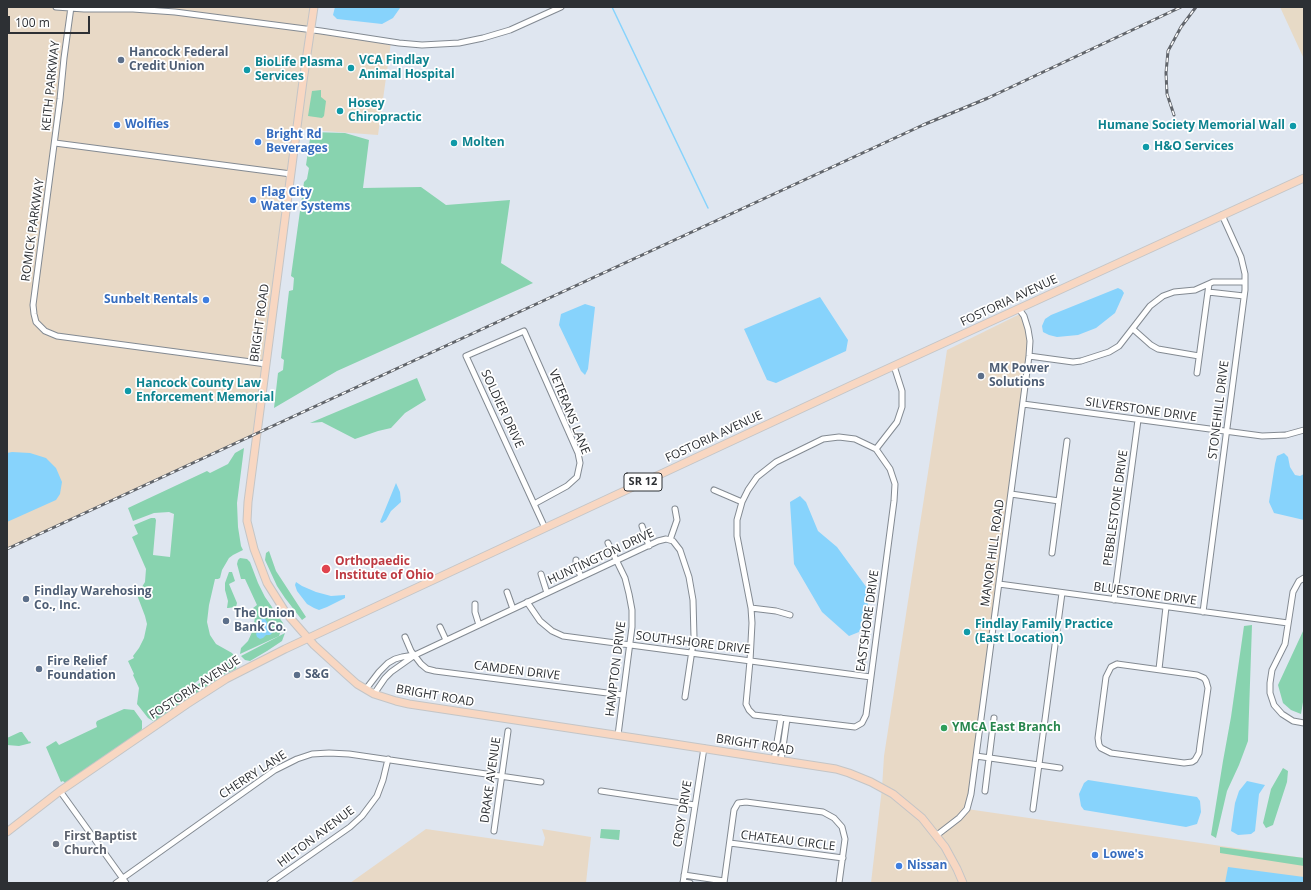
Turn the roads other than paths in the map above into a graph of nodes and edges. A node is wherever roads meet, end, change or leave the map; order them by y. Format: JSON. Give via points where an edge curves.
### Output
{"nodes":[{"id":1,"x":56,"y":7,"type":"edge"},
{"id":2,"x":314,"y":7,"type":"edge"},
{"id":3,"x":561,"y":7,"type":"edge"},
{"id":4,"x":71,"y":8,"type":"edge"},
{"id":5,"x":310,"y":30,"type":"junction"},
{"id":6,"x":55,"y":143,"type":"junction"},
{"id":7,"x":291,"y":174,"type":"junction"},
{"id":8,"x":1304,"y":178,"type":"edge"},
{"id":9,"x":1222,"y":215,"type":"junction"},
{"id":10,"x":1245,"y":282,"type":"junction"},
{"id":11,"x":1209,"y":284,"type":"junction"},
{"id":12,"x":1208,"y":292,"type":"junction"},
{"id":13,"x":1244,"y":296,"type":"junction"},
{"id":14,"x":1019,"y":309,"type":"junction"},
{"id":15,"x":1133,"y":329,"type":"junction"},
{"id":16,"x":524,"y":330,"type":"joint"},
{"id":17,"x":1029,"y":356,"type":"junction"},
{"id":18,"x":1199,"y":356,"type":"junction"},
{"id":19,"x":266,"y":364,"type":"junction"},
{"id":20,"x":894,"y":366,"type":"junction"},
{"id":21,"x":1197,"y":373,"type":"dead end"},
{"id":22,"x":1023,"y":404,"type":"junction"},
{"id":23,"x":1138,"y":420,"type":"junction"},
{"id":24,"x":1304,"y":430,"type":"edge"},
{"id":25,"x":1227,"y":431,"type":"junction"},
{"id":26,"x":1067,"y":441,"type":"dead end"},
{"id":27,"x":876,"y":449,"type":"junction"},
{"id":28,"x":714,"y":490,"type":"dead end"},
{"id":29,"x":1011,"y":494,"type":"junction"},
{"id":30,"x":1059,"y":501,"type":"junction"},
{"id":31,"x":742,"y":502,"type":"junction"},
{"id":32,"x":534,"y":504,"type":"junction"},
{"id":33,"x":675,"y":509,"type":"dead end"},
{"id":34,"x":642,"y":526,"type":"dead end"},
{"id":35,"x":545,"y":528,"type":"junction"},
{"id":36,"x":670,"y":540,"type":"junction"},
{"id":37,"x":608,"y":543,"type":"dead end"},
{"id":38,"x":648,"y":546,"type":"junction"},
{"id":39,"x":1052,"y":554,"type":"dead end"},
{"id":40,"x":576,"y":560,"type":"dead end"},
{"id":41,"x":616,"y":560,"type":"junction"},
{"id":42,"x":541,"y":574,"type":"dead end"},
{"id":43,"x":581,"y":577,"type":"junction"},
{"id":44,"x":1304,"y":578,"type":"edge"},
{"id":45,"x":999,"y":584,"type":"junction"},
{"id":46,"x":507,"y":592,"type":"dead end"},
{"id":47,"x":547,"y":593,"type":"junction"},
{"id":48,"x":1062,"y":593,"type":"junction"},
{"id":49,"x":1114,"y":600,"type":"junction"},
{"id":50,"x":527,"y":602,"type":"junction"},
{"id":51,"x":475,"y":604,"type":"dead end"},
{"id":52,"x":1166,"y":607,"type":"junction"},
{"id":53,"x":751,"y":608,"type":"junction"},
{"id":54,"x":513,"y":609,"type":"junction"},
{"id":55,"x":1203,"y":612,"type":"junction"},
{"id":56,"x":790,"y":615,"type":"dead end"},
{"id":57,"x":1288,"y":623,"type":"junction"},
{"id":58,"x":479,"y":625,"type":"junction"},
{"id":59,"x":440,"y":627,"type":"dead end"},
{"id":60,"x":405,"y":637,"type":"dead end"},
{"id":61,"x":308,"y":638,"type":"junction"},
{"id":62,"x":446,"y":640,"type":"junction"},
{"id":63,"x":630,"y":646,"type":"junction"},
{"id":64,"x":692,"y":653,"type":"junction"},
{"id":65,"x":415,"y":655,"type":"junction"},
{"id":66,"x":750,"y":660,"type":"junction"},
{"id":67,"x":1159,"y":669,"type":"junction"},
{"id":68,"x":871,"y":677,"type":"junction"},
{"id":69,"x":366,"y":689,"type":"junction"},
{"id":70,"x":374,"y":694,"type":"junction"},
{"id":71,"x":624,"y":695,"type":"junction"},
{"id":72,"x":685,"y":697,"type":"dead end"},
{"id":73,"x":781,"y":718,"type":"junction"},
{"id":74,"x":994,"y":718,"type":"dead end"},
{"id":75,"x":788,"y":719,"type":"junction"},
{"id":76,"x":1304,"y":723,"type":"edge"},
{"id":77,"x":508,"y":731,"type":"dead end"},
{"id":78,"x":618,"y":736,"type":"junction"},
{"id":79,"x":704,"y":748,"type":"junction"},
{"id":80,"x":976,"y":756,"type":"junction"},
{"id":81,"x":989,"y":758,"type":"junction"},
{"id":82,"x":388,"y":759,"type":"junction"},
{"id":83,"x":778,"y":760,"type":"junction"},
{"id":84,"x":1039,"y":765,"type":"junction"},
{"id":85,"x":1060,"y":768,"type":"dead end"},
{"id":86,"x":502,"y":776,"type":"junction"},
{"id":87,"x":542,"y":782,"type":"dead end"},
{"id":88,"x":985,"y":790,"type":"dead end"},
{"id":89,"x":60,"y":791,"type":"junction"},
{"id":90,"x":600,"y":791,"type":"dead end"},
{"id":91,"x":695,"y":805,"type":"junction"},
{"id":92,"x":1033,"y":810,"type":"dead end"},
{"id":93,"x":494,"y":831,"type":"dead end"},
{"id":94,"x":7,"y":832,"type":"edge"},
{"id":95,"x":937,"y":835,"type":"junction"},
{"id":96,"x":730,"y":843,"type":"junction"},
{"id":97,"x":843,"y":858,"type":"junction"},
{"id":98,"x":684,"y":875,"type":"junction"},
{"id":99,"x":124,"y":881,"type":"edge"},
{"id":100,"x":683,"y":882,"type":"edge"},
{"id":101,"x":724,"y":882,"type":"edge"},
{"id":102,"x":116,"y":883,"type":"edge"},
{"id":103,"x":270,"y":883,"type":"edge"},
{"id":104,"x":690,"y":883,"type":"edge"},
{"id":105,"x":839,"y":883,"type":"edge"},
{"id":106,"x":963,"y":883,"type":"edge"}],
"edges":[{"from":1,"to":4,"type":"street"},
{"from":2,"to":5,"type":"main road","name":"BRIGHT ROAD"},
{"from":3,"to":5,"type":"street","via":[[494,35],[447,44],[399,43]]},
{"from":4,"to":5,"type":"street","via":[[175,12]]},
{"from":4,"to":6,"type":"street","name":"KEITH PARKWAY"},
{"from":5,"to":7,"type":"main road","name":"BRIGHT ROAD"},
{"from":6,"to":7,"type":"street"},
{"from":6,"to":19,"type":"street","name":"ROMICK PARKWAY","via":[[33,305],[34,318],[41,329],[57,336]]},
{"from":7,"to":19,"type":"main road","name":"BRIGHT ROAD"},
{"from":8,"to":9,"type":"main road","name":"FOSTORIA AVENUE","number":"SR 12"},
{"from":9,"to":10,"type":"street","name":"STONEHILL DRIVE","via":[[1241,258]]},
{"from":9,"to":14,"type":"main road","name":"FOSTORIA AVENUE","number":"SR 12"},
{"from":10,"to":11,"type":"street","via":[[1221,281]]},
{"from":10,"to":13,"type":"street","name":"STONEHILL DRIVE"},
{"from":11,"to":12,"type":"street"},
{"from":11,"to":15,"type":"street","via":[[1195,290],[1174,292],[1159,298]]},
{"from":12,"to":13,"type":"street"},
{"from":12,"to":18,"type":"street"},
{"from":13,"to":25,"type":"street","name":"STONEHILL DRIVE"},
{"from":14,"to":17,"type":"street","name":"MANOR HILL ROAD","via":[[1028,329]]},
{"from":14,"to":20,"type":"main road","name":"FOSTORIA AVENUE","number":"SR 12"},
{"from":15,"to":17,"type":"street","via":[[1115,350],[1081,361]]},
{"from":15,"to":18,"type":"street","via":[[1158,349]]},
{"from":16,"to":32,"type":"street","name":"VETERANS LANE","via":[[578,453],[580,463],[577,477],[567,486]]},
{"from":16,"to":32,"type":"street","name":"SOLDIER DRIVE","via":[[466,356]]},
{"from":17,"to":22,"type":"street","name":"MANOR HILL ROAD"},
{"from":18,"to":21,"type":"street"},
{"from":19,"to":61,"type":"main road","name":"BRIGHT ROAD","via":[[249,495],[248,526],[270,588],[286,613]]},
{"from":20,"to":27,"type":"street","via":[[902,390],[902,407],[895,426]]},
{"from":20,"to":35,"type":"main road","name":"FOSTORIA AVENUE","number":"SR 12"},
{"from":22,"to":23,"type":"street","name":"SILVERSTONE DRIVE"},
{"from":22,"to":29,"type":"street","name":"MANOR HILL ROAD"},
{"from":23,"to":25,"type":"street","name":"SILVERSTONE DRIVE"},
{"from":23,"to":49,"type":"street","name":"PEBBLESTONE DRIVE"},
{"from":24,"to":25,"type":"street","name":"SILVERSTONE DRIVE","via":[[1270,436]]},
{"from":25,"to":55,"type":"street","name":"STONEHILL DRIVE"},
{"from":26,"to":30,"type":"street"},
{"from":27,"to":31,"type":"street","via":[[847,437],[823,440],[769,466],[752,483]]},
{"from":27,"to":68,"type":"street","name":"EASTSHORE DRIVE","via":[[890,469],[895,493]]},
{"from":28,"to":31,"type":"street"},
{"from":29,"to":30,"type":"street"},
{"from":29,"to":45,"type":"street","name":"MANOR HILL ROAD"},
{"from":30,"to":39,"type":"street"},
{"from":31,"to":53,"type":"street","via":[[737,536]]},
{"from":32,"to":35,"type":"street","name":"SOLDIER DRIVE"},
{"from":33,"to":36,"type":"street","via":[[677,520]]},
{"from":34,"to":38,"type":"street"},
{"from":35,"to":61,"type":"main road","name":"FOSTORIA AVENUE","number":"SR 12"},
{"from":36,"to":38,"type":"street","name":"HUNTINGTON DRIVE","via":[[662,540]]},
{"from":36,"to":64,"type":"street","name":"HUNTINGTON DRIVE","via":[[680,550],[692,588]]},
{"from":37,"to":41,"type":"street","name":"HAMPTON DRIVE"},
{"from":38,"to":41,"type":"street","name":"HUNTINGTON DRIVE"},
{"from":40,"to":43,"type":"street"},
{"from":41,"to":43,"type":"street","name":"HUNTINGTON DRIVE"},
{"from":41,"to":63,"type":"street","name":"HAMPTON DRIVE","via":[[625,578],[631,602]]},
{"from":42,"to":47,"type":"street"},
{"from":43,"to":47,"type":"street","name":"HUNTINGTON DRIVE"},
{"from":44,"to":57,"type":"street","via":[[1299,581],[1294,592]]},
{"from":45,"to":48,"type":"street","name":"BLUESTONE DRIVE"},
{"from":45,"to":80,"type":"street","name":"MANOR HILL ROAD"},
{"from":46,"to":54,"type":"street"},
{"from":47,"to":50,"type":"street","name":"HUNTINGTON DRIVE"},
{"from":48,"to":49,"type":"street","name":"BLUESTONE DRIVE"},
{"from":48,"to":84,"type":"street"},
{"from":49,"to":52,"type":"street","name":"BLUESTONE DRIVE"},
{"from":50,"to":54,"type":"street","name":"HUNTINGTON DRIVE"},
{"from":50,"to":63,"type":"street","name":"SOUTHSHORE DRIVE","via":[[540,621],[559,635]]},
{"from":51,"to":58,"type":"street"},
{"from":52,"to":55,"type":"street","name":"BLUESTONE DRIVE"},
{"from":52,"to":67,"type":"street"},
{"from":53,"to":56,"type":"street"},
{"from":53,"to":66,"type":"street"},
{"from":54,"to":58,"type":"street","name":"HUNTINGTON DRIVE"},
{"from":55,"to":57,"type":"street","name":"BLUESTONE DRIVE"},
{"from":57,"to":76,"type":"street","via":[[1285,644],[1272,670],[1270,692],[1274,705],[1282,714],[1293,721]]},
{"from":58,"to":62,"type":"street","name":"HUNTINGTON DRIVE"},
{"from":59,"to":62,"type":"street"},
{"from":60,"to":65,"type":"street","name":"CAMDEN DRIVE"},
{"from":61,"to":69,"type":"main road","name":"BRIGHT ROAD","via":[[339,669]]},
{"from":61,"to":89,"type":"main road","name":"FOSTORIA AVENUE","number":"SR 12","via":[[216,685]]},
{"from":62,"to":65,"type":"street","name":"HUNTINGTON DRIVE"},
{"from":63,"to":64,"type":"street","name":"SOUTHSHORE DRIVE"},
{"from":63,"to":71,"type":"street","name":"HAMPTON DRIVE"},
{"from":64,"to":66,"type":"street","name":"SOUTHSHORE DRIVE"},
{"from":64,"to":72,"type":"street","name":"HUNTINGTON DRIVE"},
{"from":65,"to":69,"type":"street","name":"HUNTINGTON DRIVE","via":[[395,659],[379,672]]},
{"from":65,"to":70,"type":"street","name":"HUNTINGTON DRIVE","via":[[391,672]]},
{"from":65,"to":71,"type":"street","name":"CAMDEN DRIVE","via":[[424,667],[435,670]]},
{"from":66,"to":68,"type":"street","name":"SOUTHSHORE DRIVE"},
{"from":66,"to":73,"type":"street","via":[[747,708],[754,715]]},
{"from":67,"to":67,"type":"street","via":[[1117,664],[1108,670],[1098,738],[1099,745],[1104,751],[1184,762],[1192,762],[1197,757],[1208,688],[1206,681],[1201,676]]},
{"from":68,"to":75,"type":"street","name":"EASTSHORE DRIVE","via":[[866,715],[859,726]]},
{"from":69,"to":70,"type":"main road","name":"BRIGHT ROAD"},
{"from":70,"to":78,"type":"main road","name":"BRIGHT ROAD","via":[[409,704]]},
{"from":71,"to":78,"type":"street","name":"HAMPTON DRIVE"},
{"from":73,"to":75,"type":"street"},
{"from":73,"to":83,"type":"street"},
{"from":74,"to":81,"type":"street"},
{"from":75,"to":83,"type":"street"},
{"from":77,"to":86,"type":"street","name":"DRAKE AVENUE"},
{"from":78,"to":79,"type":"main road","name":"BRIGHT ROAD"},
{"from":79,"to":83,"type":"main road","name":"BRIGHT ROAD"},
{"from":79,"to":91,"type":"street","name":"CROY DRIVE"},
{"from":80,"to":81,"type":"street"},
{"from":80,"to":95,"type":"street","name":"MANOR HILL ROAD","via":[[967,809]]},
{"from":81,"to":84,"type":"street"},
{"from":81,"to":88,"type":"street"},
{"from":82,"to":86,"type":"street","name":"CHERRY LANE"},
{"from":82,"to":99,"type":"street","name":"CHERRY LANE","via":[[329,752],[312,754],[289,762]]},
{"from":82,"to":103,"type":"street","name":"HILTON AVENUE","via":[[377,796],[362,816]]},
{"from":83,"to":95,"type":"main road","name":"BRIGHT ROAD","via":[[836,769],[871,782],[913,809]]},
{"from":84,"to":85,"type":"street"},
{"from":84,"to":92,"type":"street"},
{"from":86,"to":87,"type":"street","name":"CHERRY LANE"},
{"from":86,"to":93,"type":"street","name":"DRAKE AVENUE"},
{"from":89,"to":94,"type":"main road","name":"FOSTORIA AVENUE","number":"SR 12"},
{"from":89,"to":99,"type":"street"},
{"from":90,"to":91,"type":"street"},
{"from":91,"to":98,"type":"street","name":"CROY DRIVE"},
{"from":95,"to":106,"type":"main road","name":"BRIGHT ROAD","via":[[952,858]]},
{"from":96,"to":97,"type":"street","name":"CHATEAU CIRCLE"},
{"from":96,"to":97,"type":"street","name":"CHATEAU CIRCLE","via":[[735,806],[738,804],[746,802],[815,811],[837,820],[843,831],[845,843]]},
{"from":96,"to":101,"type":"street","name":"CHATEAU CIRCLE"},
{"from":97,"to":105,"type":"street","name":"CHATEAU CIRCLE"},
{"from":98,"to":100,"type":"street","name":"CROY DRIVE"},
{"from":98,"to":101,"type":"street"},
{"from":99,"to":102,"type":"street","name":"CHERRY LANE"},
{"from":100,"to":104,"type":"street"}]}
